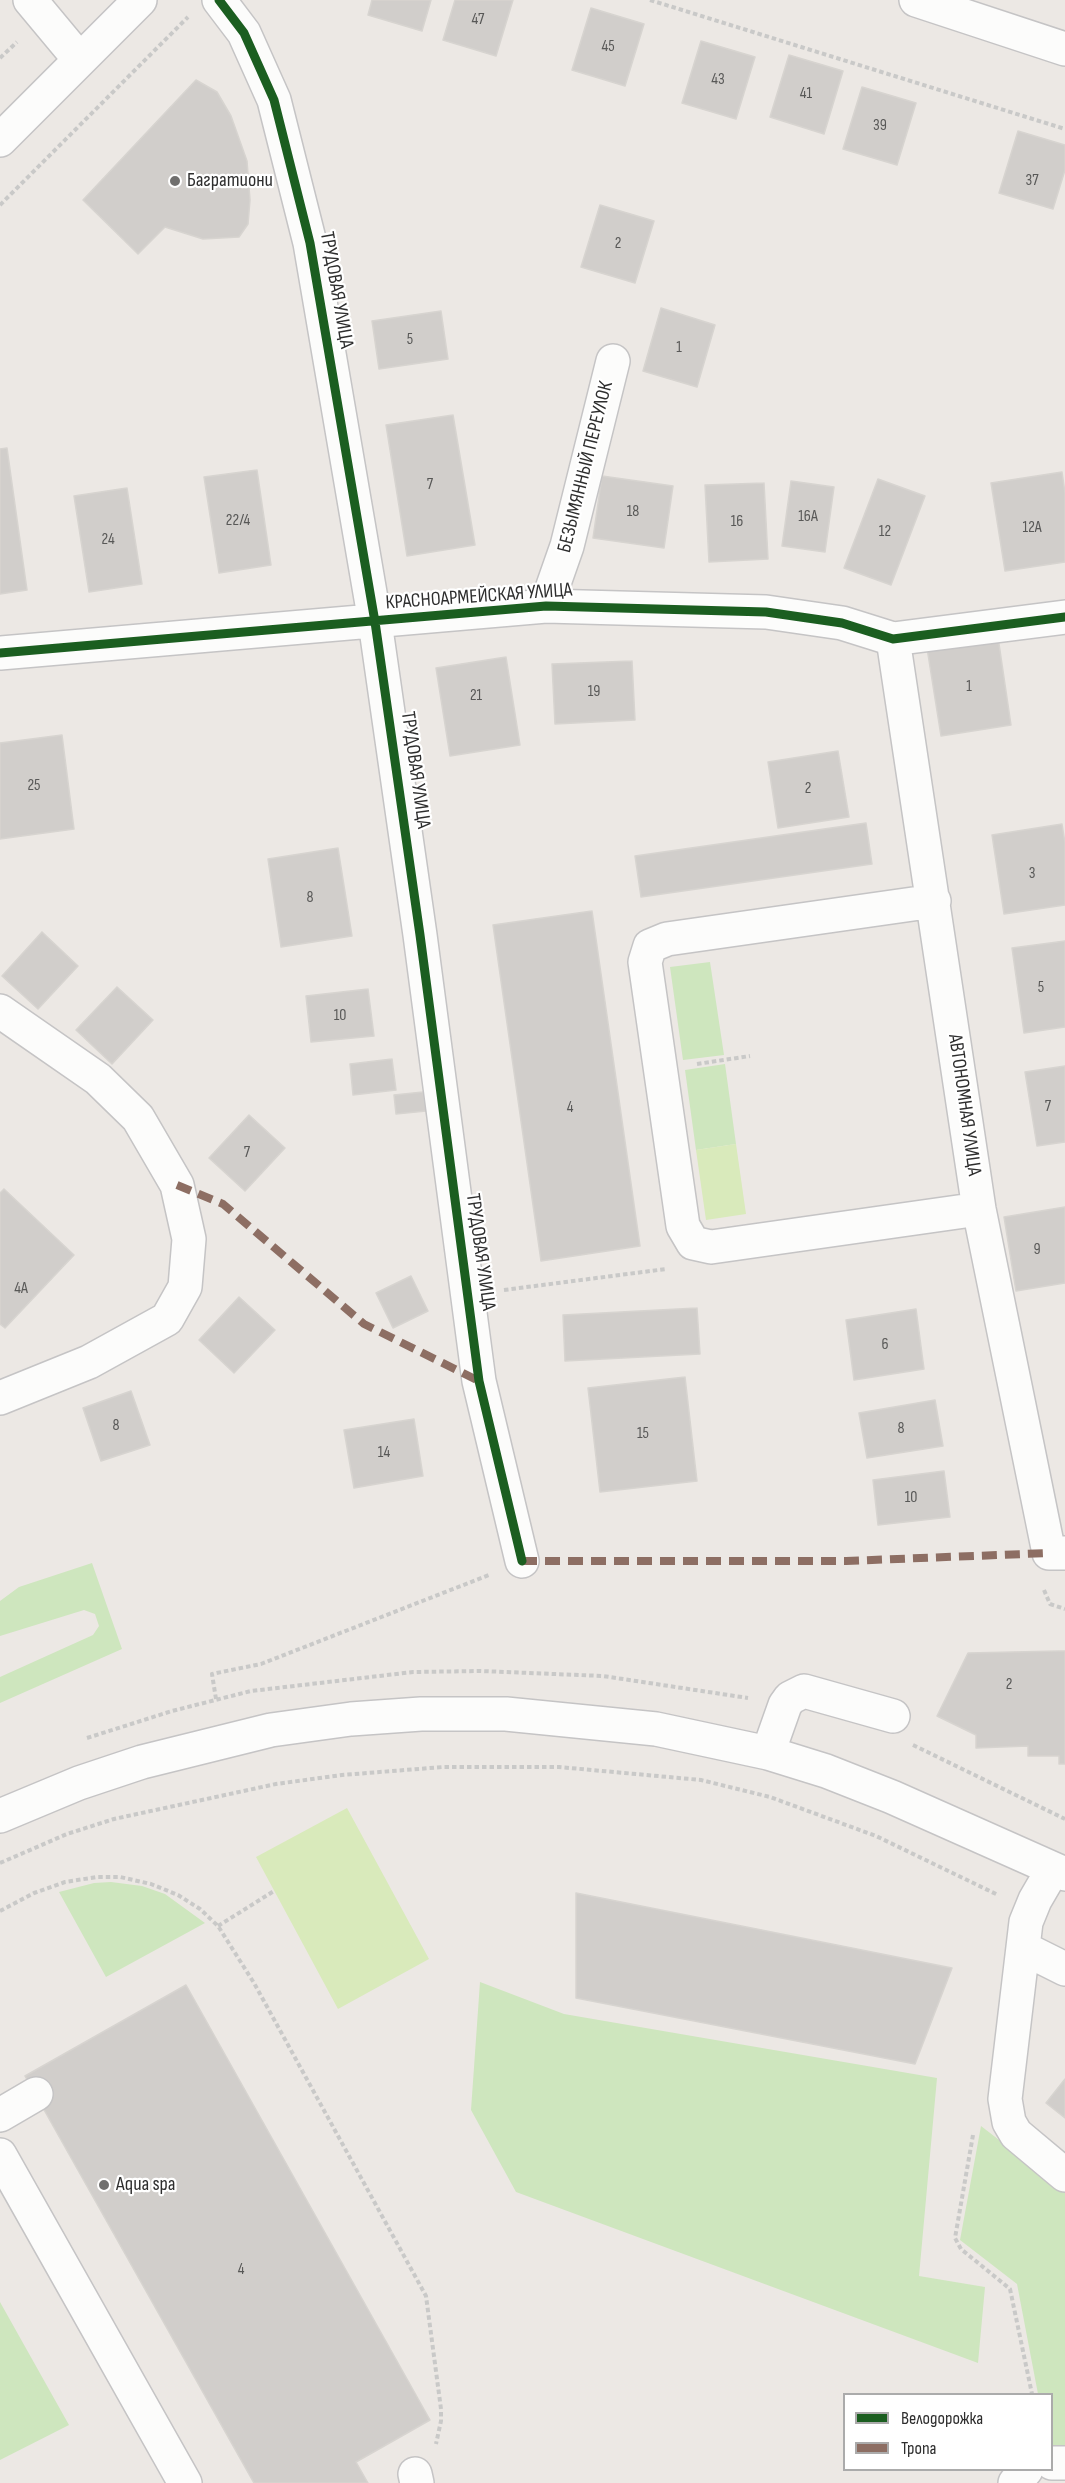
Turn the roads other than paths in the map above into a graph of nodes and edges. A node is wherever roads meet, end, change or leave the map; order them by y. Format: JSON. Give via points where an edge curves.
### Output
{"nodes":[{"id":1,"x":30,"y":0,"type":"edge"},
{"id":2,"x":140,"y":0,"type":"edge"},
{"id":3,"x":219,"y":0,"type":"edge"},
{"id":4,"x":916,"y":0,"type":"edge"},
{"id":5,"x":1065,"y":48,"type":"edge"},
{"id":6,"x":80,"y":60,"type":"junction"},
{"id":7,"x":0,"y":140,"type":"edge"},
{"id":8,"x":613,"y":361,"type":"dead end"},
{"id":9,"x":546,"y":606,"type":"junction"},
{"id":10,"x":1065,"y":617,"type":"edge"},
{"id":11,"x":375,"y":622,"type":"junction"},
{"id":12,"x":893,"y":639,"type":"junction"},
{"id":13,"x":0,"y":653,"type":"edge"},
{"id":14,"x":934,"y":901,"type":"junction"},
{"id":15,"x":0,"y":1011,"type":"edge"},
{"id":16,"x":979,"y":1209,"type":"junction"},
{"id":17,"x":0,"y":1398,"type":"edge"},
{"id":18,"x":1057,"y":1553,"type":"edge"},
{"id":19,"x":522,"y":1561,"type":"road end"},
{"id":20,"x":893,"y":1716,"type":"dead end"},
{"id":21,"x":768,"y":1753,"type":"junction"},
{"id":22,"x":0,"y":1816,"type":"edge"},
{"id":23,"x":1059,"y":1871,"type":"edge"},
{"id":24,"x":1023,"y":1948,"type":"junction"},
{"id":25,"x":1065,"y":1970,"type":"edge"},
{"id":26,"x":36,"y":2094,"type":"dead end"},
{"id":27,"x":0,"y":2115,"type":"edge"},
{"id":28,"x":0,"y":2155,"type":"edge"},
{"id":29,"x":1065,"y":2175,"type":"edge"},
{"id":30,"x":185,"y":2483,"type":"edge"}],
"edges":[{"from":1,"to":6,"type":"street"},
{"from":2,"to":6,"type":"street"},
{"from":3,"to":11,"type":"street","name":"ТРУДОВАЯ УЛИЦА","via":[[244,33],[274,100],[310,243]]},
{"from":4,"to":5,"type":"street"},
{"from":6,"to":7,"type":"street"},
{"from":8,"to":9,"type":"street","name":"БЕЗЫМЯННЫЙ ПЕРЕУЛОК","via":[[567,546]]},
{"from":9,"to":11,"type":"street","name":"КРАСНОАРМЕЙСКАЯ УЛИЦА"},
{"from":9,"to":12,"type":"street","name":"КРАСНОАРМЕЙСКАЯ УЛИЦА","via":[[766,612],[842,623]]},
{"from":10,"to":12,"type":"street","name":"КРАСНОАРМЕЙСКАЯ УЛИЦА"},
{"from":11,"to":13,"type":"street","name":"КРАСНОАРМЕЙСКАЯ УЛИЦА"},
{"from":11,"to":19,"type":"street","name":"ТРУДОВАЯ УЛИЦА","via":[[479,1381]]},
{"from":12,"to":14,"type":"street","name":"АВТОНОМНАЯ УЛИЦА"},
{"from":14,"to":16,"type":"street","name":"АВТОНОМНАЯ УЛИЦА"},
{"from":14,"to":16,"type":"street","via":[[657,941],[650,946],[645,962],[660,1069],[683,1226],[693,1243],[711,1247]]},
{"from":15,"to":17,"type":"street","via":[[98,1079],[138,1118],[177,1185],[189,1239],[185,1287],[167,1319],[89,1362]]},
{"from":16,"to":18,"type":"street","name":"АВТОНОМНАЯ УЛИЦА"},
{"from":20,"to":21,"type":"street","via":[[804,1691],[785,1705]]},
{"from":21,"to":22,"type":"street","via":[[656,1729],[555,1717],[421,1714],[351,1719],[271,1730],[165,1755],[79,1783]]},
{"from":21,"to":23,"type":"street","via":[[881,1793]]},
{"from":23,"to":24,"type":"street","via":[[1030,1911]]},
{"from":24,"to":25,"type":"street"},
{"from":24,"to":29,"type":"street","via":[[1005,2099],[1009,2122],[1016,2134]]},
{"from":26,"to":27,"type":"street"},
{"from":28,"to":30,"type":"street"}]}
